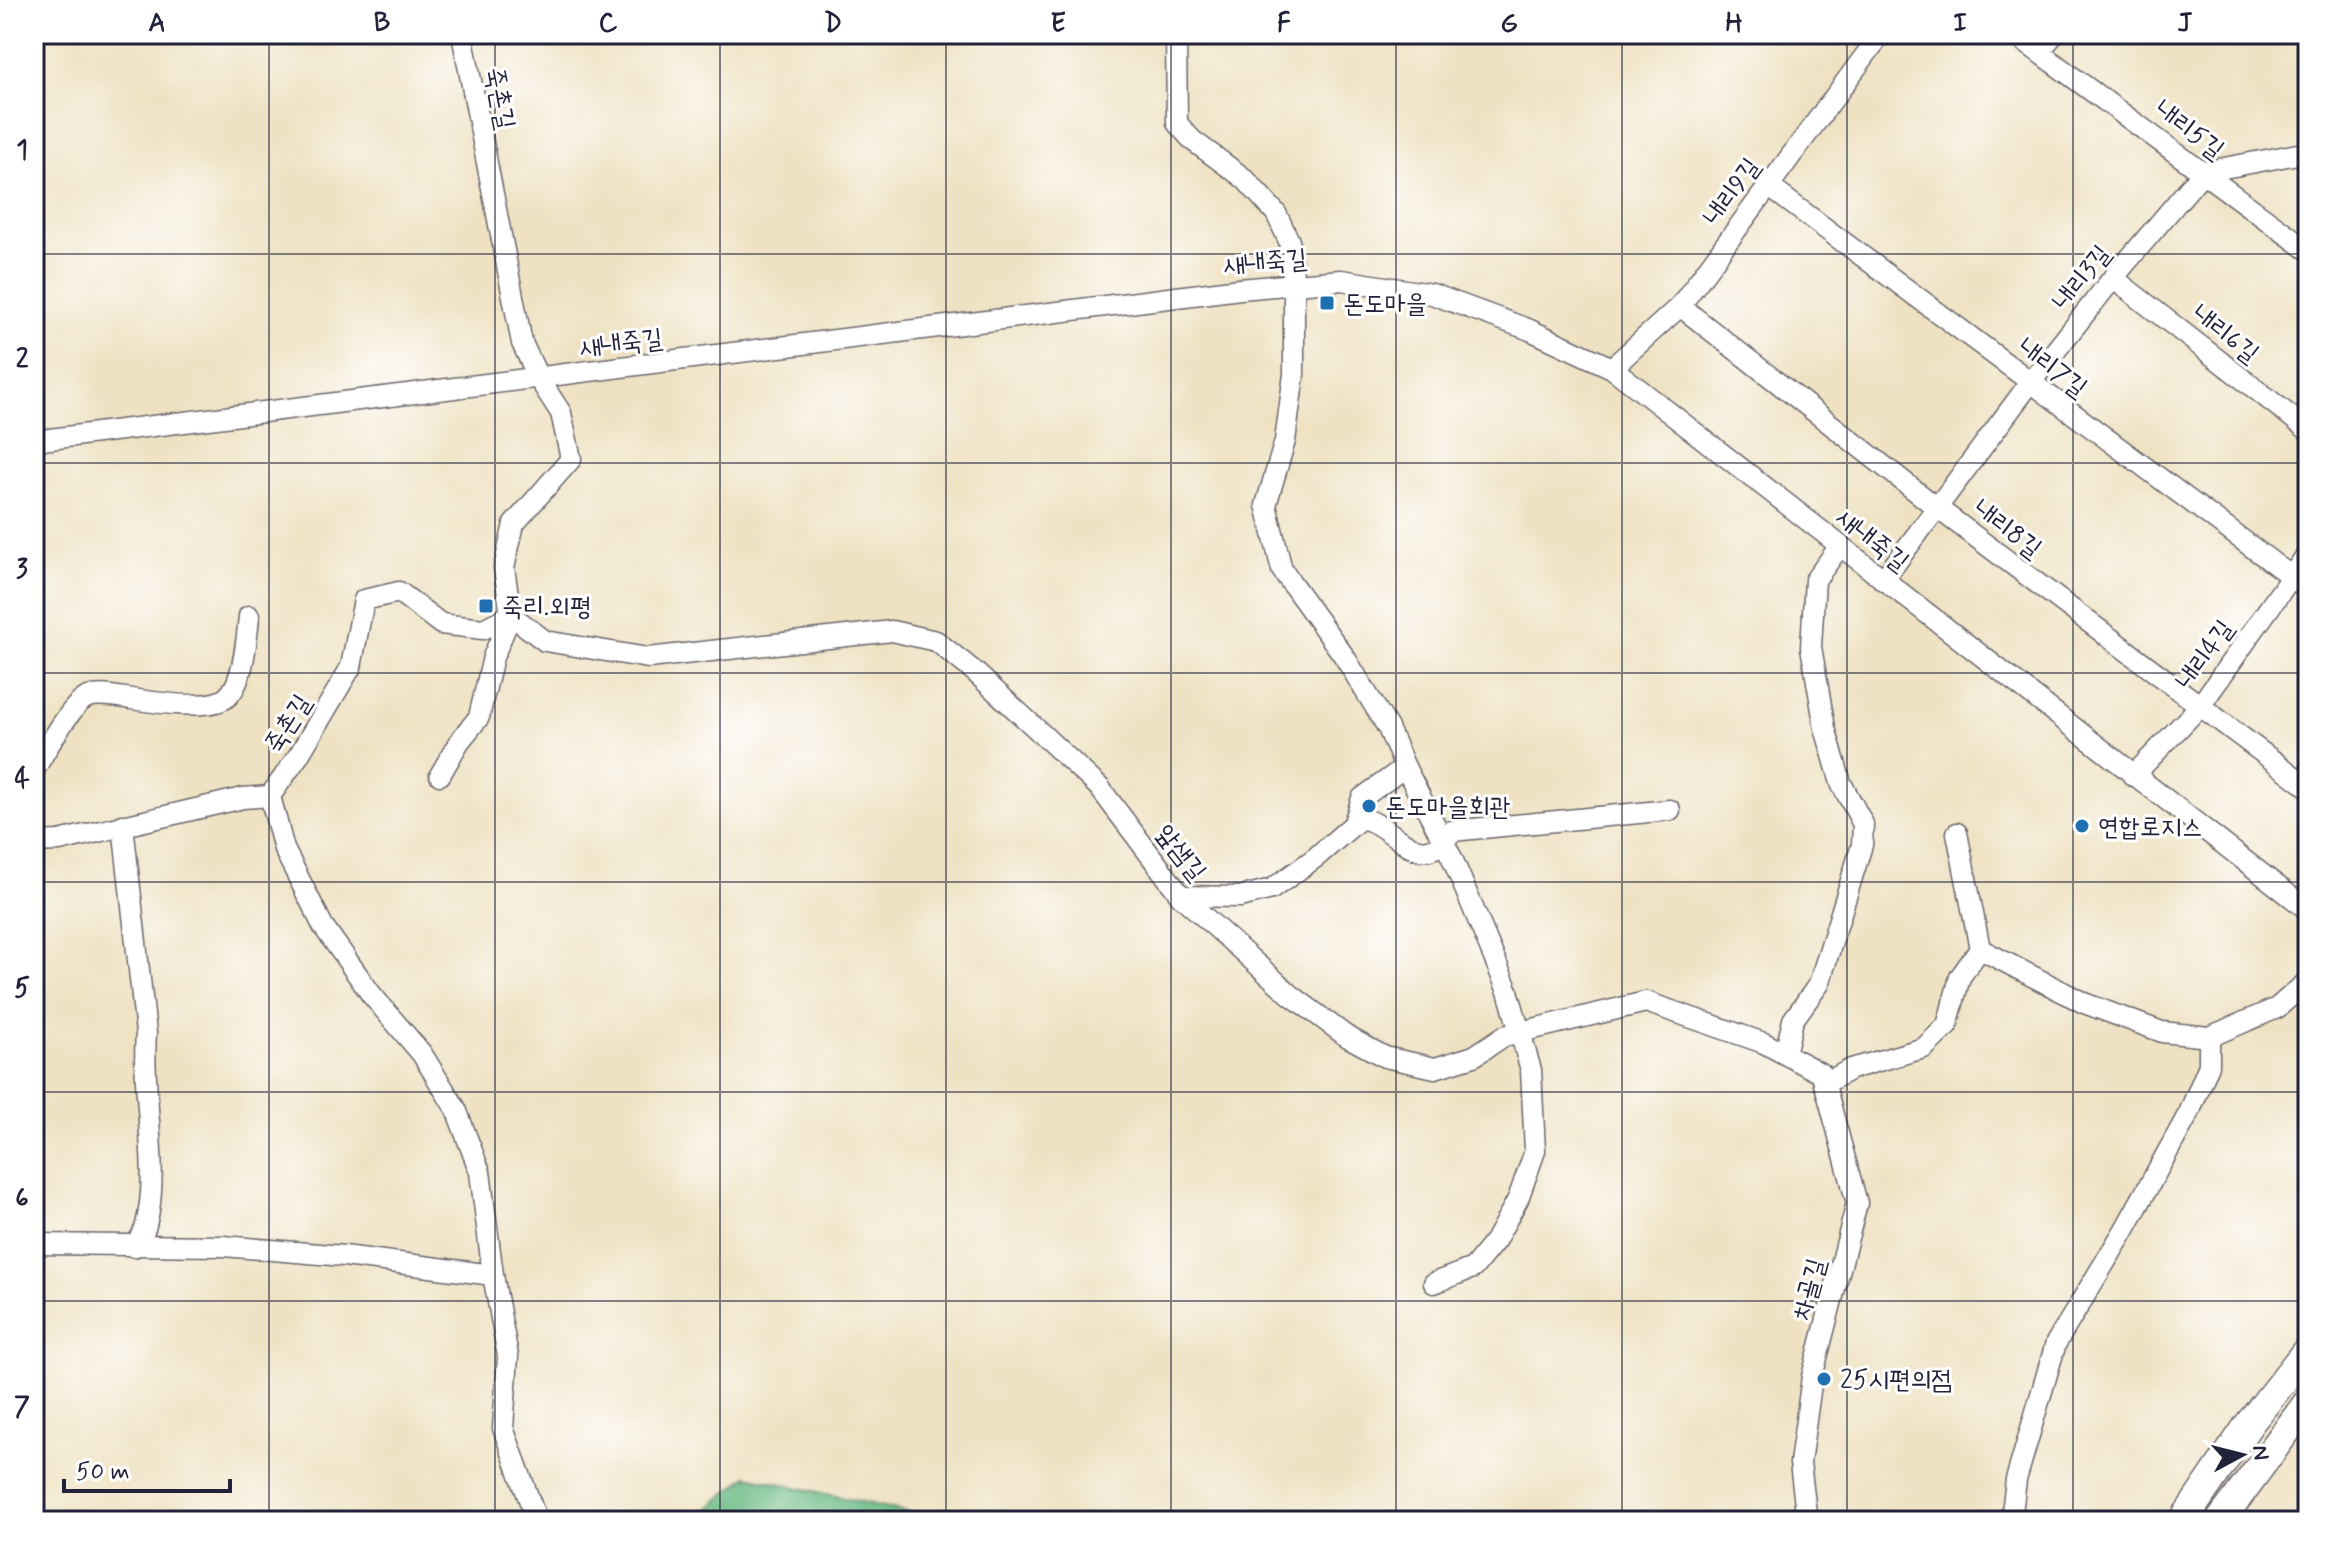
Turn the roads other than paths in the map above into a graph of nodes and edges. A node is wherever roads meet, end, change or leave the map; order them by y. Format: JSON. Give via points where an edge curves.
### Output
{"nodes":[{"id":1,"x":462,"y":34,"type":"edge"},
{"id":2,"x":1176,"y":34,"type":"edge"},
{"id":3,"x":1881,"y":34,"type":"edge"},
{"id":4,"x":2014,"y":34,"type":"edge"},
{"id":5,"x":2054,"y":34,"type":"edge"},
{"id":6,"x":2040,"y":51,"type":"junction"},
{"id":7,"x":2308,"y":152,"type":"edge"},
{"id":8,"x":2203,"y":172,"type":"junction"},
{"id":9,"x":1767,"y":185,"type":"junction"},
{"id":10,"x":2308,"y":250,"type":"edge"},
{"id":11,"x":2113,"y":278,"type":"junction"},
{"id":12,"x":1294,"y":284,"type":"junction"},
{"id":13,"x":1680,"y":306,"type":"junction"},
{"id":14,"x":1612,"y":368,"type":"junction"},
{"id":15,"x":539,"y":379,"type":"junction"},
{"id":16,"x":2030,"y":383,"type":"junction"},
{"id":17,"x":2308,"y":430,"type":"edge"},
{"id":18,"x":34,"y":441,"type":"edge"},
{"id":19,"x":1936,"y":507,"type":"junction"},
{"id":20,"x":1840,"y":546,"type":"junction"},
{"id":21,"x":2308,"y":553,"type":"edge"},
{"id":22,"x":2291,"y":576,"type":"junction"},
{"id":23,"x":1883,"y":580,"type":"junction"},
{"id":24,"x":2308,"y":589,"type":"edge"},
{"id":25,"x":511,"y":615,"type":"junction"},
{"id":26,"x":249,"y":616,"type":"dead end"},
{"id":27,"x":2200,"y":706,"type":"junction"},
{"id":28,"x":1405,"y":767,"type":"junction"},
{"id":29,"x":34,"y":770,"type":"edge"},
{"id":30,"x":440,"y":775,"type":"dead end"},
{"id":31,"x":2133,"y":776,"type":"junction"},
{"id":32,"x":2308,"y":787,"type":"edge"},
{"id":33,"x":270,"y":796,"type":"junction"},
{"id":34,"x":1670,"y":810,"type":"dead end"},
{"id":35,"x":1355,"y":819,"type":"junction"},
{"id":36,"x":123,"y":825,"type":"junction"},
{"id":37,"x":1957,"y":833,"type":"dead end"},
{"id":38,"x":34,"y":842,"type":"edge"},
{"id":39,"x":1444,"y":842,"type":"junction"},
{"id":40,"x":1181,"y":896,"type":"junction"},
{"id":41,"x":2308,"y":910,"type":"edge"},
{"id":42,"x":1980,"y":949,"type":"junction"},
{"id":43,"x":2308,"y":981,"type":"edge"},
{"id":44,"x":1521,"y":1033,"type":"junction"},
{"id":45,"x":2209,"y":1037,"type":"junction"},
{"id":46,"x":1785,"y":1054,"type":"junction"},
{"id":47,"x":1823,"y":1079,"type":"junction"},
{"id":48,"x":34,"y":1244,"type":"edge"},
{"id":49,"x":134,"y":1247,"type":"junction"},
{"id":50,"x":493,"y":1275,"type":"junction"},
{"id":51,"x":1434,"y":1283,"type":"dead end"},
{"id":52,"x":2308,"y":1349,"type":"edge"},
{"id":53,"x":2308,"y":1402,"type":"edge"},
{"id":54,"x":537,"y":1521,"type":"edge"},
{"id":55,"x":1807,"y":1521,"type":"edge"},
{"id":56,"x":2011,"y":1521,"type":"edge"},
{"id":57,"x":2183,"y":1521,"type":"edge"},
{"id":58,"x":2220,"y":1521,"type":"edge"}],
"edges":[{"from":1,"to":15,"type":"street","name":"죽촌길","via":[[522,343]]},
{"from":2,"to":12,"type":"street","via":[[1177,123],[1245,179],[1276,213],[1289,241]]},
{"from":3,"to":9,"type":"street","name":"내리9길"},
{"from":4,"to":6,"type":"street","name":"내리5길"},
{"from":5,"to":6,"type":"street"},
{"from":6,"to":8,"type":"street","name":"내리5길"},
{"from":7,"to":8,"type":"street"},
{"from":8,"to":10,"type":"street","name":"내리5길"},
{"from":8,"to":11,"type":"street","name":"내리3길"},
{"from":9,"to":13,"type":"street","name":"내리9길"},
{"from":9,"to":16,"type":"street","name":"내리7길"},
{"from":11,"to":16,"type":"street","name":"내리3길"},
{"from":11,"to":17,"type":"street","name":"내리6길"},
{"from":12,"to":14,"type":"street","name":"새내죽길","via":[[1341,280],[1432,294]]},
{"from":12,"to":15,"type":"street","name":"새내죽길"},
{"from":12,"to":28,"type":"street","via":[[1294,374],[1287,427],[1266,505],[1282,570],[1344,656]]},
{"from":13,"to":14,"type":"street","name":"내리9길"},
{"from":13,"to":19,"type":"street","name":"내리8길"},
{"from":14,"to":20,"type":"street","name":"새내죽길"},
{"from":15,"to":18,"type":"street","name":"새내죽길"},
{"from":15,"to":25,"type":"street","name":"죽촌길","via":[[561,413],[571,459],[514,524],[504,568]]},
{"from":16,"to":19,"type":"street","name":"내리3길"},
{"from":16,"to":22,"type":"street","name":"내리7길"},
{"from":19,"to":23,"type":"street","name":"내리3길"},
{"from":19,"to":27,"type":"street","name":"내리8길"},
{"from":20,"to":23,"type":"street","name":"새내죽길"},
{"from":20,"to":46,"type":"street","via":[[1815,580],[1811,647],[1825,728],[1841,783],[1863,824],[1862,845],[1819,984],[1793,1020]]},
{"from":21,"to":22,"type":"street","name":"내리4길"},
{"from":22,"to":24,"type":"street","name":"내리7길"},
{"from":22,"to":27,"type":"street","name":"내리4길"},
{"from":23,"to":31,"type":"street","name":"새내죽길"},
{"from":25,"to":30,"type":"street","via":[[493,657],[479,717]]},
{"from":25,"to":33,"type":"street","name":"죽촌길","via":[[483,629],[441,624],[399,592],[364,600],[351,667]]},
{"from":25,"to":40,"type":"street","name":"앞샘길","via":[[545,641],[648,658],[892,631],[936,641],[1099,787]]},
{"from":26,"to":29,"type":"street","via":[[241,666],[228,697],[173,705],[88,697]]},
{"from":27,"to":31,"type":"street","name":"내리4길"},
{"from":27,"to":32,"type":"street","name":"내리8길"},
{"from":28,"to":35,"type":"street","via":[[1362,798]]},
{"from":28,"to":39,"type":"street"},
{"from":31,"to":41,"type":"street","name":"새내죽길"},
{"from":33,"to":36,"type":"street"},
{"from":33,"to":50,"type":"street","via":[[284,849],[323,926],[422,1054],[456,1109],[480,1172]]},
{"from":34,"to":39,"type":"street","via":[[1452,831]]},
{"from":35,"to":39,"type":"street","via":[[1368,820],[1408,848],[1427,850]]},
{"from":35,"to":40,"type":"street","via":[[1315,858],[1272,889],[1240,897]]},
{"from":36,"to":38,"type":"street"},
{"from":36,"to":49,"type":"street","via":[[146,1033],[143,1064],[152,1188],[146,1228]]},
{"from":37,"to":42,"type":"street"},
{"from":39,"to":44,"type":"street"},
{"from":40,"to":44,"type":"street","name":"앞샘길","via":[[1291,995],[1385,1057],[1435,1068]]},
{"from":42,"to":45,"type":"street","via":[[2084,1003],[2162,1032]]},
{"from":42,"to":47,"type":"street","via":[[1960,977],[1947,1026],[1924,1048]]},
{"from":43,"to":45,"type":"street","via":[[2277,1008]]},
{"from":44,"to":46,"type":"street","name":"앞샘길","via":[[1646,1002]]},
{"from":44,"to":51,"type":"street","via":[[1531,1070],[1535,1151],[1495,1241],[1473,1268]]},
{"from":45,"to":56,"type":"street","via":[[2209,1065],[2189,1113],[2056,1343],[2016,1480]]},
{"from":46,"to":47,"type":"street","name":"앞샘길"},
{"from":47,"to":55,"type":"street","name":"차골길","via":[[1857,1203],[1812,1377],[1800,1463]]},
{"from":48,"to":49,"type":"street"},
{"from":49,"to":50,"type":"street","via":[[223,1246]]},
{"from":50,"to":54,"type":"street","via":[[508,1356],[503,1428]]},
{"from":52,"to":57,"type":"street"},
{"from":53,"to":58,"type":"street"}]}
